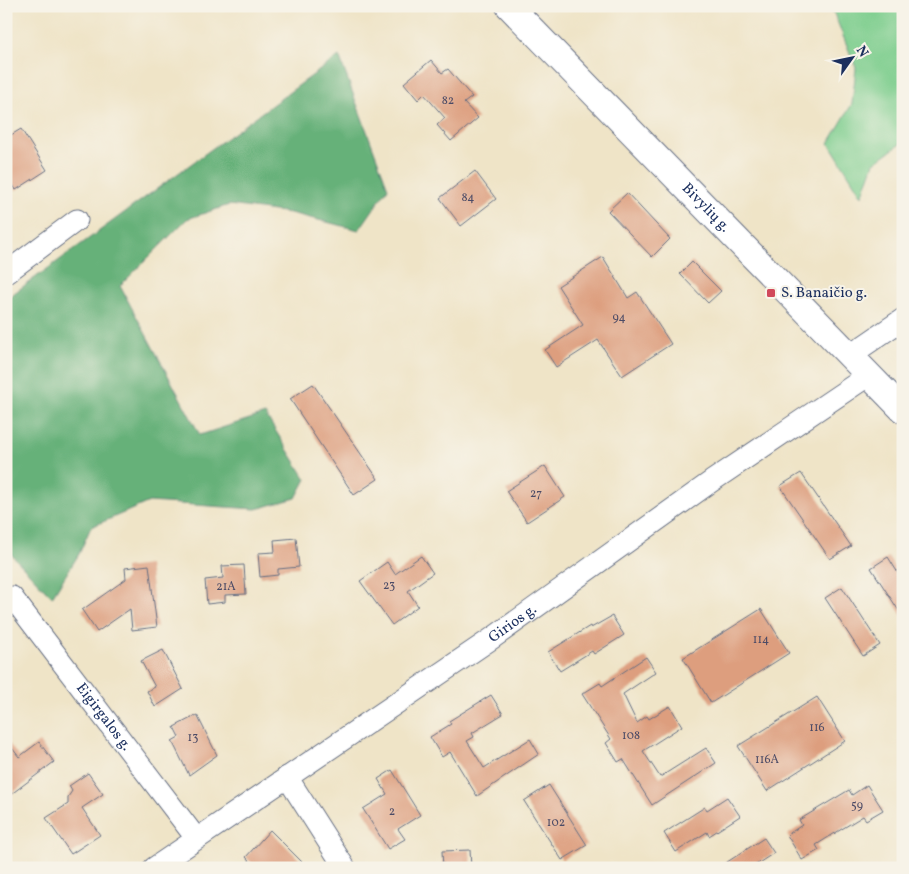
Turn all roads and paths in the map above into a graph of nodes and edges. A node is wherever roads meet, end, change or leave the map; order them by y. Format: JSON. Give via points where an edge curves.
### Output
{"nodes":[{"id":1,"x":509,"y":6,"type":"edge"},
{"id":2,"x":77,"y":220,"type":"dead end"},
{"id":3,"x":6,"y":273,"type":"edge"},
{"id":4,"x":903,"y":319,"type":"edge"},
{"id":5,"x":850,"y":356,"type":"junction"},
{"id":6,"x":869,"y":376,"type":"junction"},
{"id":7,"x":903,"y":410,"type":"edge"},
{"id":8,"x":12,"y":597,"type":"dead end"},
{"id":9,"x":287,"y":777,"type":"junction"},
{"id":10,"x":196,"y":838,"type":"junction"},
{"id":11,"x":154,"y":868,"type":"edge"},
{"id":12,"x":345,"y":868,"type":"edge"}],
"edges":[{"from":1,"to":5,"type":"street","name":"Bivylių g."},
{"from":2,"to":3,"type":"street"},
{"from":4,"to":5,"type":"street"},
{"from":5,"to":6,"type":"street","name":"Bivylių g."},
{"from":6,"to":7,"type":"street","name":"Bivylių g."},
{"from":6,"to":9,"type":"street","name":"Girios g.","via":[[712,481],[494,638]]},
{"from":8,"to":10,"type":"street","name":"Eigirgalos g."},
{"from":9,"to":10,"type":"street","name":"Girios g."},
{"from":9,"to":12,"type":"street"},
{"from":10,"to":11,"type":"street","name":"Girios g."}]}
